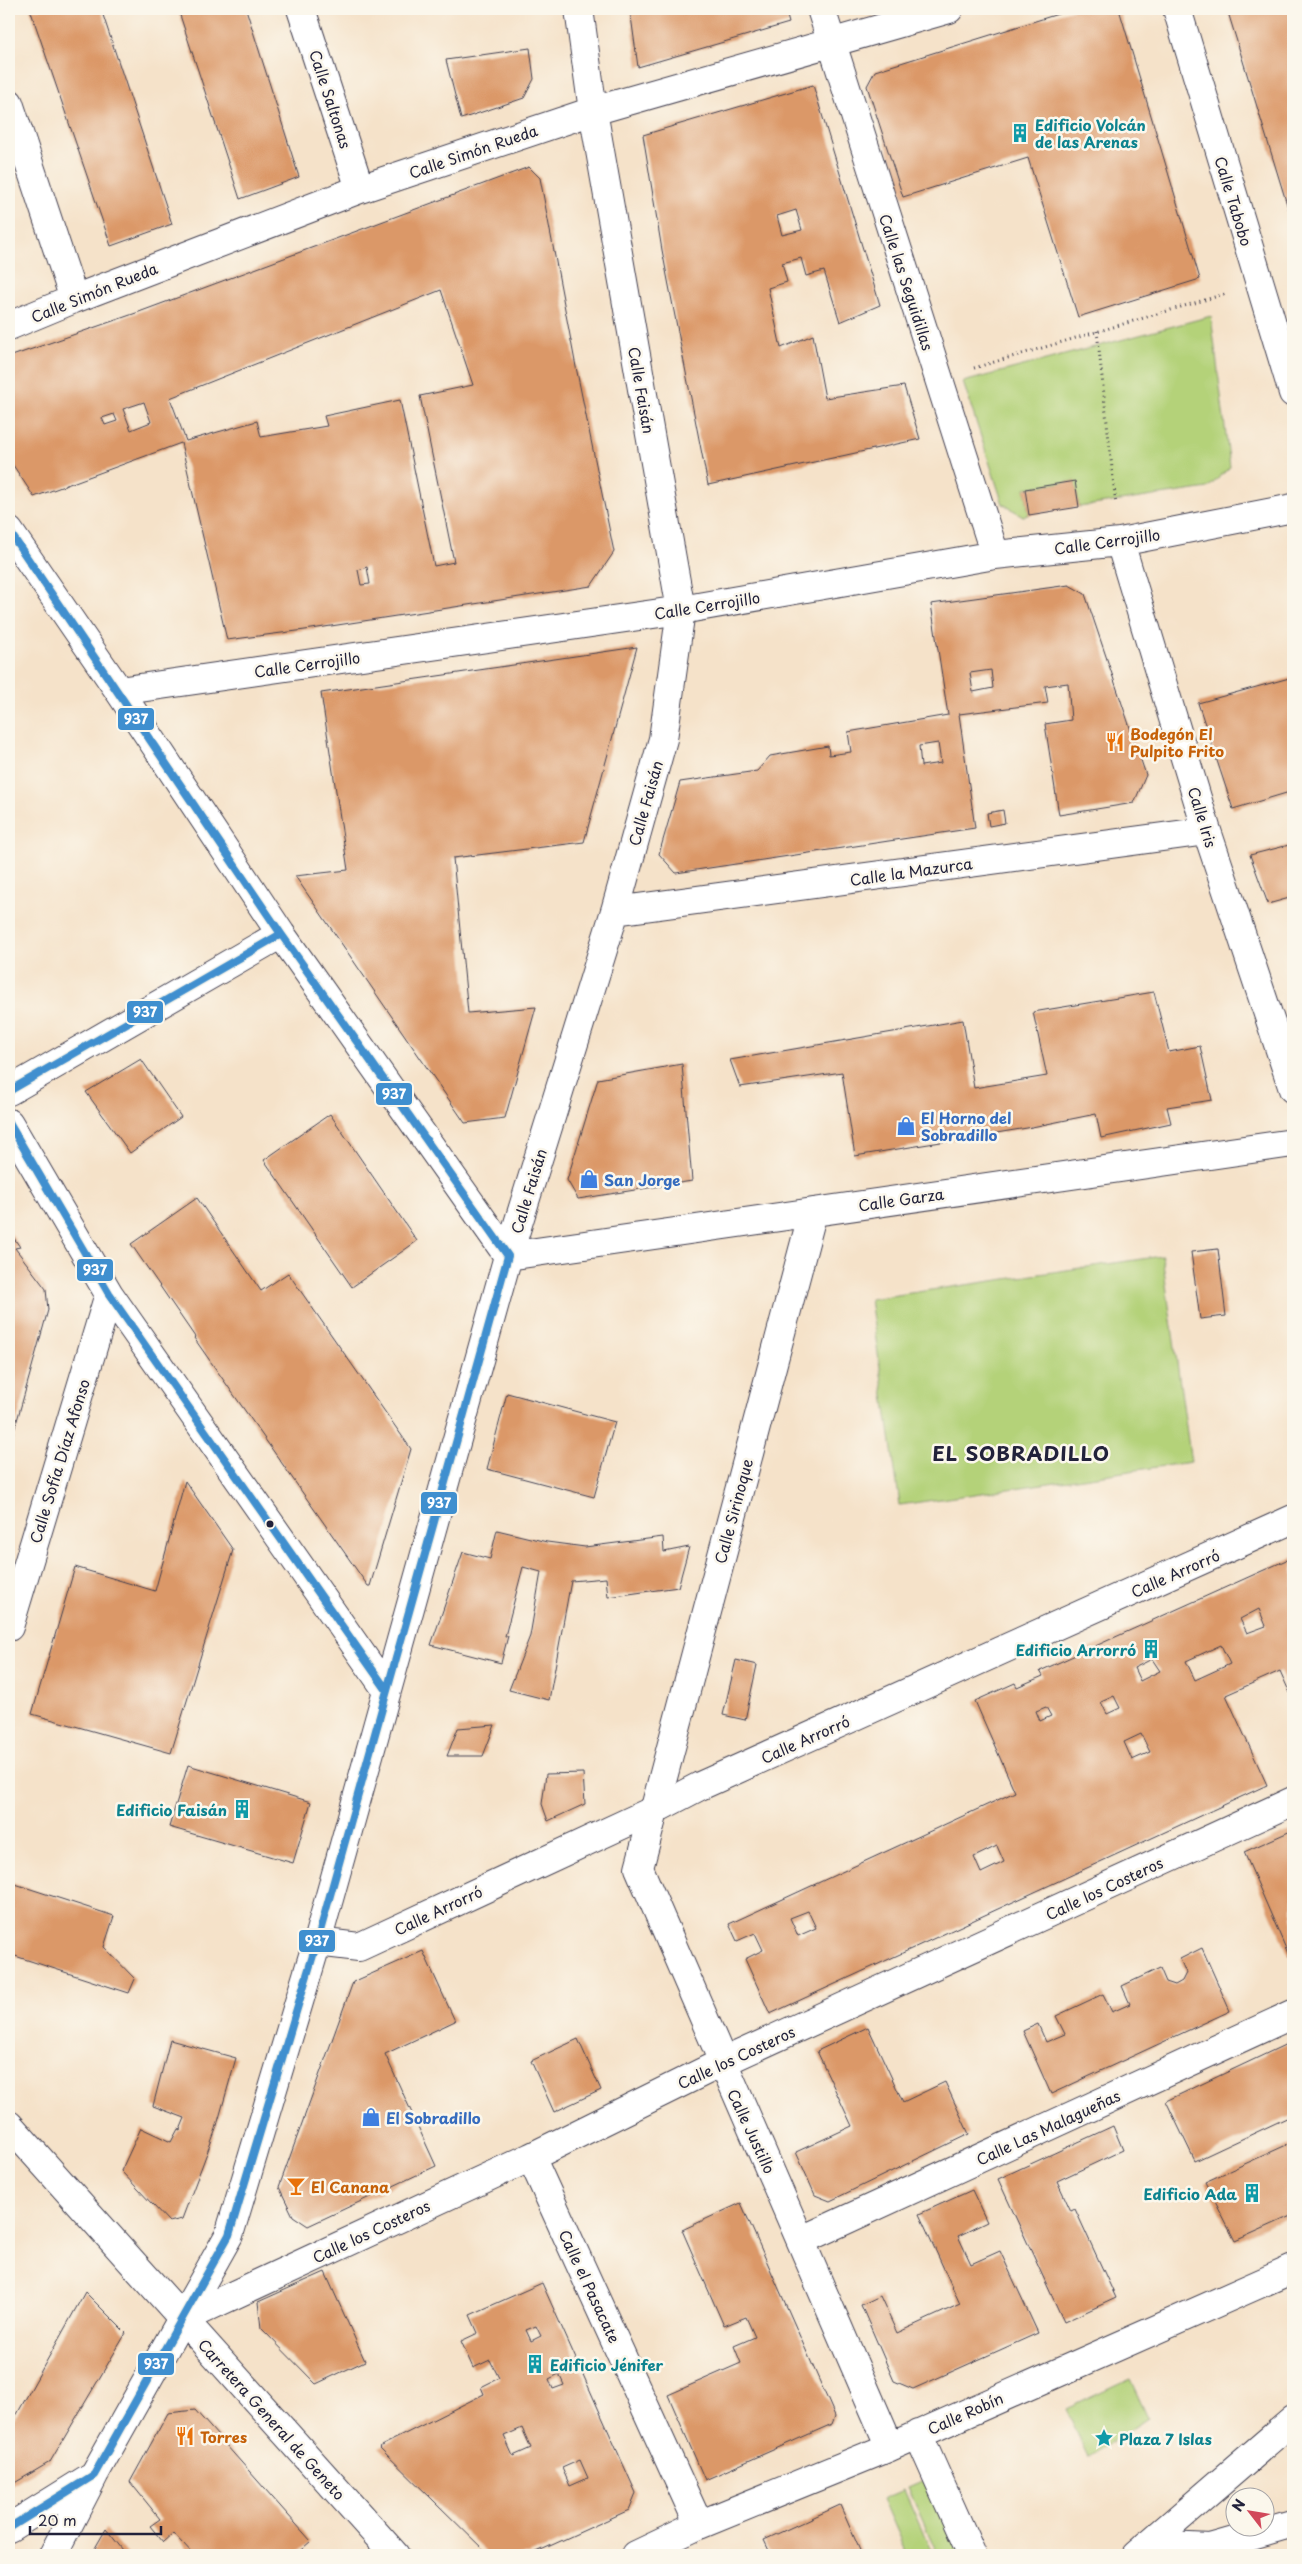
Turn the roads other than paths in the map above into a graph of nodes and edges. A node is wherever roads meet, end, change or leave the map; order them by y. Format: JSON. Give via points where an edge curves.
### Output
{"nodes":[{"id":1,"x":302,"y":9,"type":"edge"},
{"id":2,"x":579,"y":9,"type":"edge"},
{"id":3,"x":821,"y":9,"type":"edge"},
{"id":4,"x":949,"y":9,"type":"edge"},
{"id":5,"x":1177,"y":9,"type":"edge"},
{"id":6,"x":831,"y":42,"type":"junction"},
{"id":7,"x":9,"y":103,"type":"edge"},
{"id":8,"x":593,"y":111,"type":"junction"},
{"id":9,"x":360,"y":189,"type":"junction"},
{"id":10,"x":74,"y":299,"type":"junction"},
{"id":11,"x":9,"y":326,"type":"edge"},
{"id":12,"x":1293,"y":393,"type":"edge"},
{"id":13,"x":1293,"y":508,"type":"edge"},
{"id":14,"x":9,"y":531,"type":"edge"},
{"id":15,"x":1120,"y":542,"type":"junction"},
{"id":16,"x":995,"y":555,"type":"junction"},
{"id":17,"x":682,"y":610,"type":"junction"},
{"id":18,"x":120,"y":691,"type":"junction"},
{"id":19,"x":1207,"y":831,"type":"junction"},
{"id":20,"x":615,"y":911,"type":"junction"},
{"id":21,"x":281,"y":934,"type":"junction"},
{"id":22,"x":1293,"y":1089,"type":"edge"},
{"id":23,"x":9,"y":1091,"type":"edge"},
{"id":24,"x":9,"y":1123,"type":"edge"},
{"id":25,"x":1293,"y":1143,"type":"edge"},
{"id":26,"x":813,"y":1212,"type":"junction"},
{"id":27,"x":508,"y":1256,"type":"junction"},
{"id":28,"x":109,"y":1294,"type":"junction"},
{"id":29,"x":1293,"y":1519,"type":"edge"},
{"id":30,"x":9,"y":1627,"type":"edge"},
{"id":31,"x":386,"y":1689,"type":"junction"},
{"id":32,"x":1293,"y":1801,"type":"edge"},
{"id":33,"x":652,"y":1811,"type":"junction"},
{"id":34,"x":317,"y":1942,"type":"junction"},
{"id":35,"x":1293,"y":2014,"type":"edge"},
{"id":36,"x":722,"y":2063,"type":"junction"},
{"id":37,"x":9,"y":2126,"type":"edge"},
{"id":38,"x":531,"y":2157,"type":"junction"},
{"id":39,"x":802,"y":2240,"type":"junction"},
{"id":40,"x":1293,"y":2269,"type":"edge"},
{"id":41,"x":182,"y":2319,"type":"junction"},
{"id":42,"x":1293,"y":2420,"type":"edge"},
{"id":43,"x":918,"y":2434,"type":"junction"},
{"id":44,"x":890,"y":2447,"type":"junction"},
{"id":45,"x":94,"y":2475,"type":"junction"},
{"id":46,"x":1293,"y":2524,"type":"edge"},
{"id":47,"x":698,"y":2525,"type":"junction"},
{"id":48,"x":9,"y":2528,"type":"edge"},
{"id":49,"x":1142,"y":2550,"type":"edge"},
{"id":50,"x":1211,"y":2552,"type":"edge"},
{"id":51,"x":53,"y":2555,"type":"edge"},
{"id":52,"x":395,"y":2555,"type":"edge"},
{"id":53,"x":636,"y":2555,"type":"edge"},
{"id":54,"x":972,"y":2555,"type":"edge"}],
"edges":[{"from":1,"to":9,"type":"street","name":"Calle Saltonas"},
{"from":2,"to":8,"type":"street","name":"Calle Faisán"},
{"from":3,"to":6,"type":"street","name":"Calle las Seguidillas"},
{"from":4,"to":6,"type":"street","name":"Calle Simón Rueda"},
{"from":5,"to":12,"type":"street","name":"Calle Tabobo"},
{"from":6,"to":8,"type":"street","name":"Calle Simón Rueda"},
{"from":6,"to":16,"type":"street","name":"Calle las Seguidillas"},
{"from":7,"to":10,"type":"street"},
{"from":8,"to":9,"type":"street","name":"Calle Simón Rueda"},
{"from":8,"to":17,"type":"street","name":"Calle Faisán"},
{"from":9,"to":10,"type":"street","name":"Calle Simón Rueda"},
{"from":10,"to":11,"type":"street","name":"Calle Simón Rueda"},
{"from":13,"to":15,"type":"street","name":"Calle Cerrojillo"},
{"from":14,"to":18,"type":"street"},
{"from":15,"to":16,"type":"street","name":"Calle Cerrojillo"},
{"from":15,"to":19,"type":"street","name":"Calle Iris"},
{"from":16,"to":17,"type":"street","name":"Calle Cerrojillo"},
{"from":17,"to":18,"type":"street","name":"Calle Cerrojillo"},
{"from":17,"to":20,"type":"street","name":"Calle Faisán","via":[[662,739]]},
{"from":18,"to":21,"type":"street"},
{"from":19,"to":20,"type":"street","name":"Calle la Mazurca"},
{"from":19,"to":22,"type":"street","name":"Calle Iris"},
{"from":20,"to":27,"type":"street","name":"Calle Faisán"},
{"from":21,"to":23,"type":"street"},
{"from":21,"to":27,"type":"street"},
{"from":24,"to":28,"type":"street"},
{"from":25,"to":26,"type":"street","name":"Calle Garza"},
{"from":26,"to":27,"type":"street","name":"Calle Garza"},
{"from":26,"to":33,"type":"street","name":"Calle Sirinoque"},
{"from":27,"to":31,"type":"street","name":"Calle Faisán"},
{"from":28,"to":30,"type":"street","name":"Calle Sofía Díaz Afonso"},
{"from":28,"to":31,"type":"street"},
{"from":29,"to":33,"type":"street","name":"Calle Arrorró","via":[[700,1786]]},
{"from":31,"to":34,"type":"street","name":"Calle Faisán"},
{"from":32,"to":36,"type":"street","name":"Calle los Costeros"},
{"from":33,"to":34,"type":"street","name":"Calle Arrorró","via":[[359,1947]]},
{"from":33,"to":36,"type":"street","name":"Calle Justillo","via":[[639,1868]]},
{"from":34,"to":41,"type":"street","name":"Calle Faisán","via":[[229,2235]]},
{"from":35,"to":39,"type":"street","name":"Calle Las Malagueñas"},
{"from":36,"to":38,"type":"street","name":"Calle los Costeros"},
{"from":36,"to":39,"type":"street","name":"Calle Justillo"},
{"from":37,"to":41,"type":"street","name":"Carretera General de Geneto"},
{"from":38,"to":41,"type":"street","name":"Calle los Costeros"},
{"from":38,"to":47,"type":"street","name":"Calle el Pasacate"},
{"from":39,"to":44,"type":"street","name":"Calle Justillo"},
{"from":40,"to":43,"type":"street","name":"Calle Robín"},
{"from":41,"to":45,"type":"street","name":"Calle Faisán"},
{"from":41,"to":52,"type":"street","name":"Carretera General de Geneto"},
{"from":42,"to":49,"type":"street"},
{"from":43,"to":44,"type":"street","name":"Calle Robín"},
{"from":43,"to":54,"type":"street"},
{"from":44,"to":47,"type":"street","name":"Calle Robín"},
{"from":45,"to":48,"type":"street"},
{"from":45,"to":51,"type":"street","name":"Calle Faisán"},
{"from":46,"to":50,"type":"street"},
{"from":47,"to":53,"type":"street","name":"Calle Robín"},
{"from":49,"to":50,"type":"street"}]}
